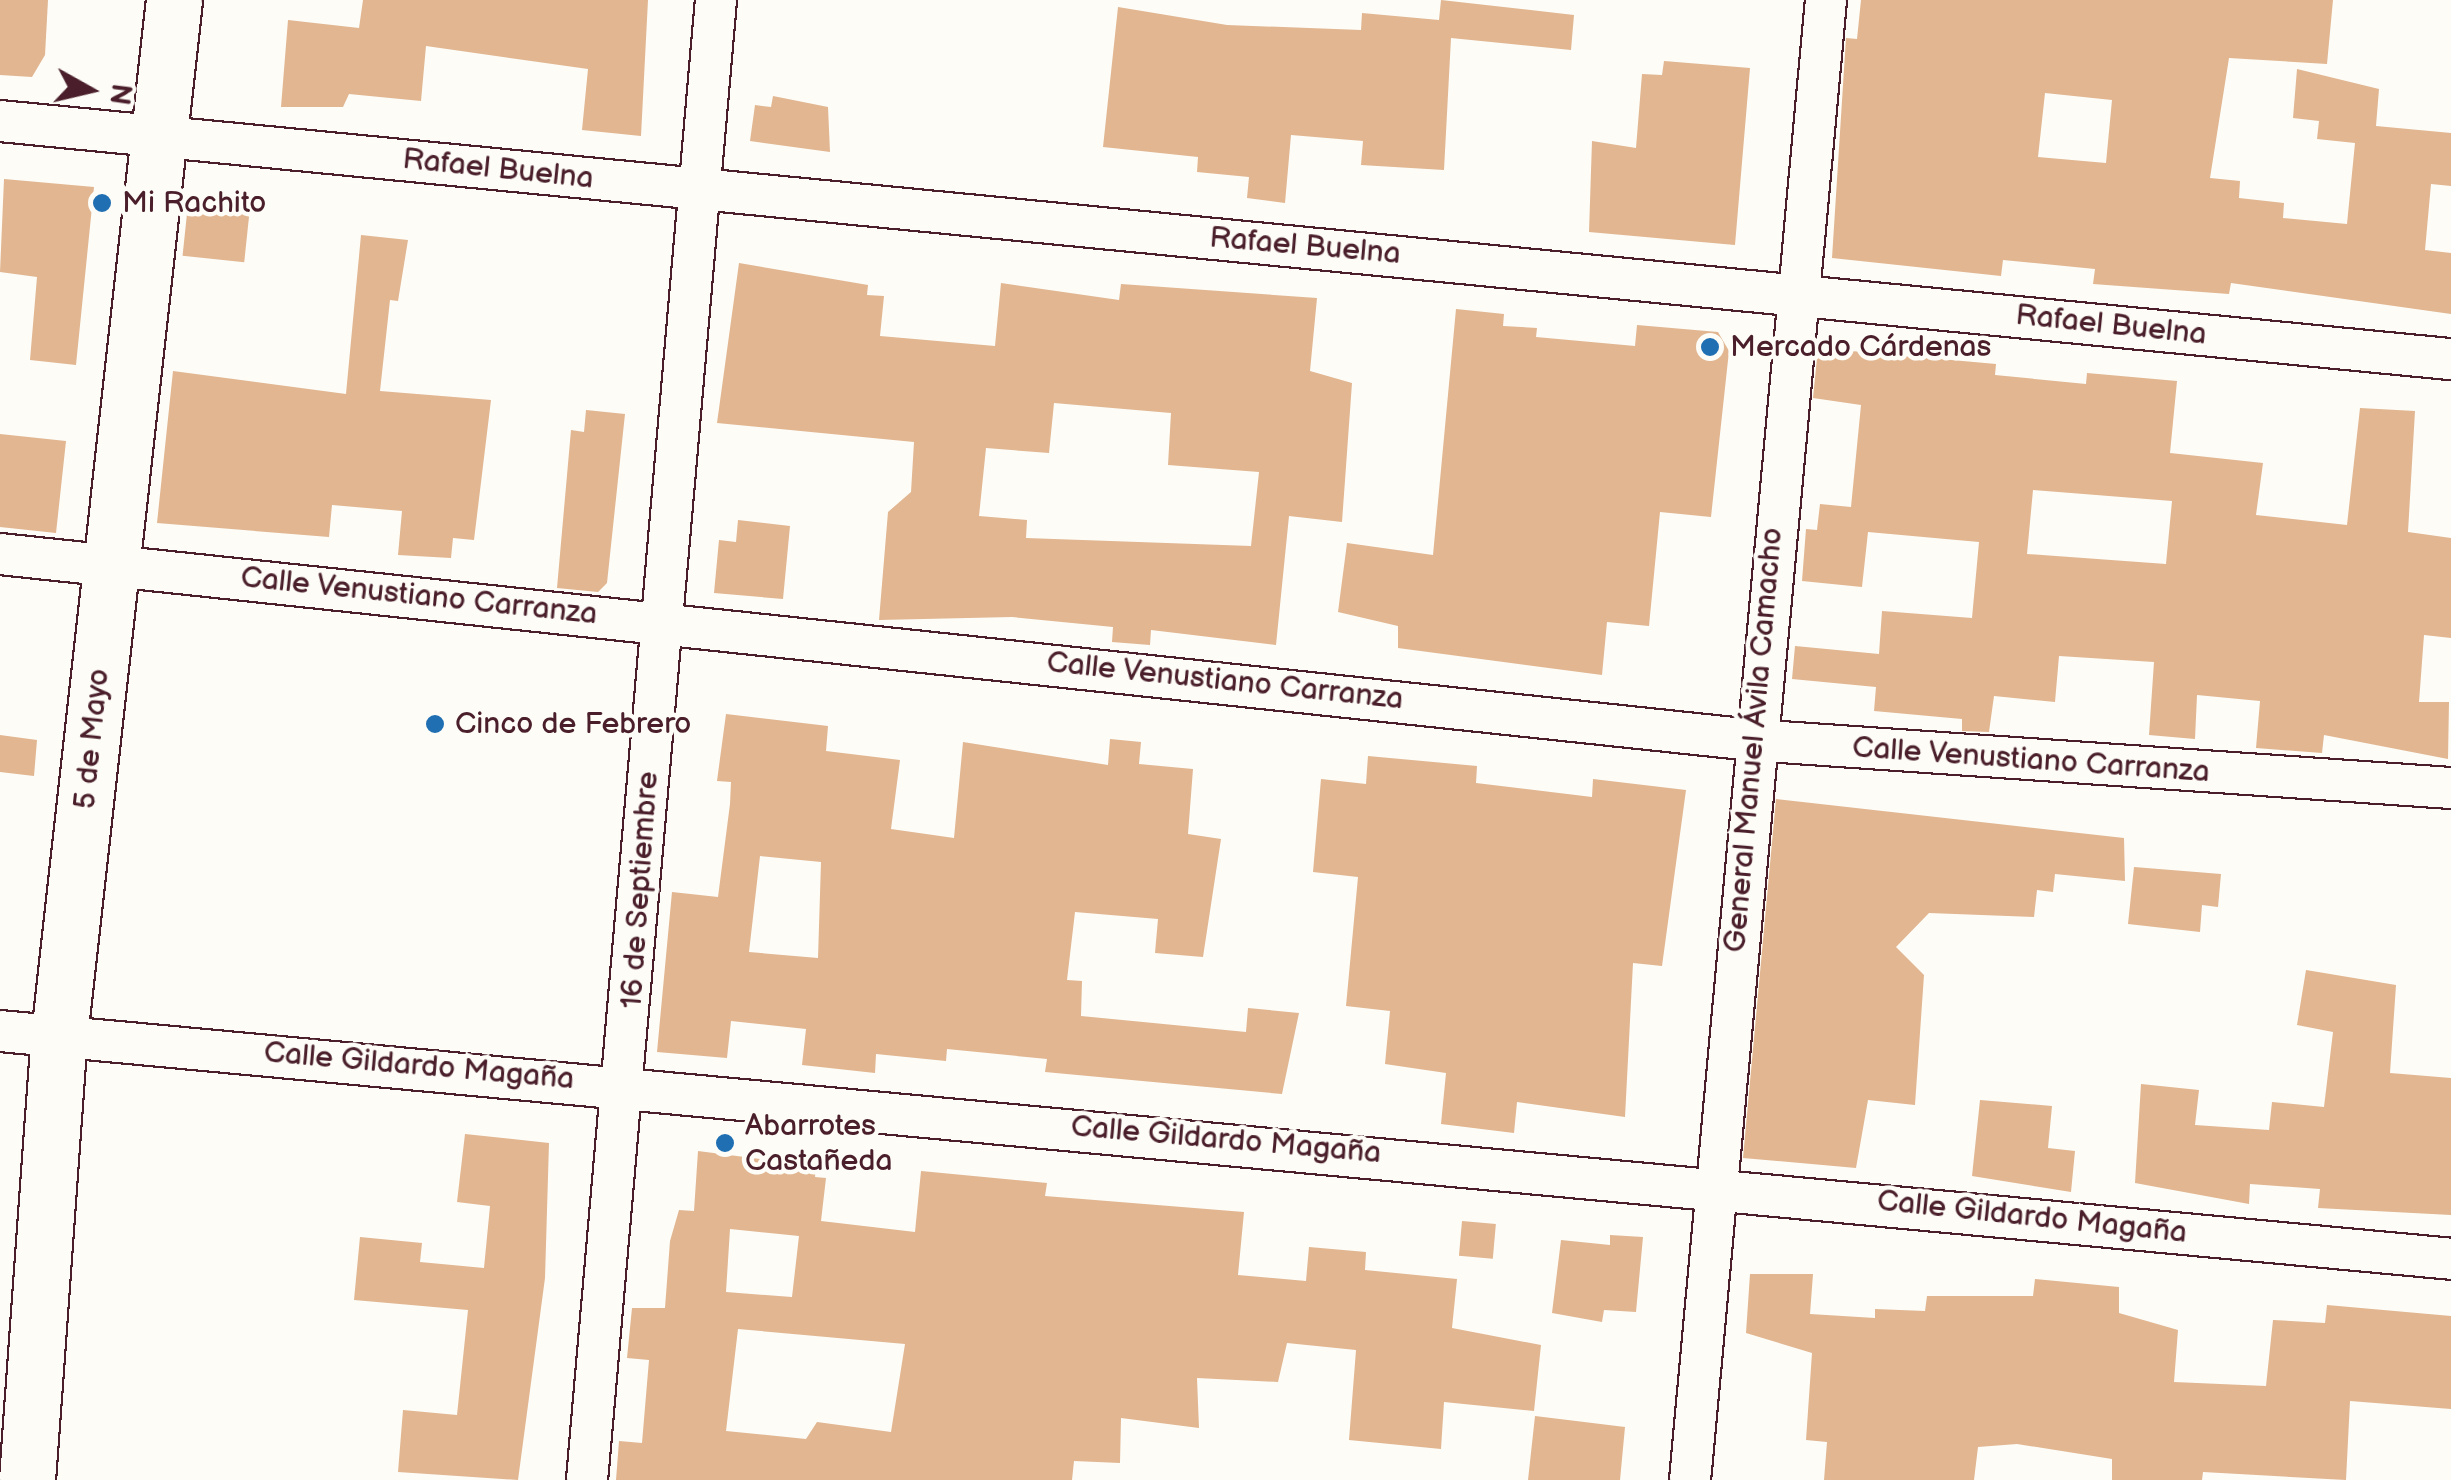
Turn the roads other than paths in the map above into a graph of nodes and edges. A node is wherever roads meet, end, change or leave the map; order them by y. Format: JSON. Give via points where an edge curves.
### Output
{"nodes":[{"id":1,"x":174,"y":0,"type":"edge"},
{"id":2,"x":716,"y":0,"type":"edge"},
{"id":3,"x":1826,"y":0,"type":"edge"},
{"id":4,"x":0,"y":121,"type":"edge"},
{"id":5,"x":158,"y":136,"type":"junction"},
{"id":6,"x":699,"y":188,"type":"junction"},
{"id":7,"x":1795,"y":293,"type":"junction"},
{"id":8,"x":2451,"y":359,"type":"edge"},
{"id":9,"x":0,"y":554,"type":"edge"},
{"id":10,"x":111,"y":564,"type":"junction"},
{"id":11,"x":660,"y":621,"type":"junction"},
{"id":12,"x":1752,"y":740,"type":"junction"},
{"id":13,"x":2451,"y":788,"type":"edge"},
{"id":14,"x":0,"y":1030,"type":"edge"},
{"id":15,"x":60,"y":1036,"type":"junction"},
{"id":16,"x":626,"y":1083,"type":"junction"},
{"id":17,"x":1716,"y":1186,"type":"junction"},
{"id":18,"x":2451,"y":1259,"type":"edge"},
{"id":19,"x":27,"y":1480,"type":"edge"},
{"id":20,"x":587,"y":1480,"type":"edge"},
{"id":21,"x":1690,"y":1480,"type":"edge"}],
"edges":[{"from":1,"to":5,"type":"street","name":"5 de Mayo"},
{"from":2,"to":6,"type":"street","name":"16 de Septiembre"},
{"from":3,"to":7,"type":"street","name":"General Manuel Ávila Camacho"},
{"from":4,"to":5,"type":"street","name":"Rafael Buelna"},
{"from":5,"to":6,"type":"street","name":"Rafael Buelna"},
{"from":5,"to":10,"type":"street","name":"5 de Mayo"},
{"from":6,"to":7,"type":"street","name":"Rafael Buelna"},
{"from":6,"to":11,"type":"street","name":"16 de Septiembre"},
{"from":7,"to":8,"type":"street","name":"Rafael Buelna"},
{"from":7,"to":12,"type":"street","name":"General Manuel Ávila Camacho"},
{"from":9,"to":10,"type":"street","name":"Calle Venustiano Carranza"},
{"from":10,"to":11,"type":"street","name":"Calle Venustiano Carranza"},
{"from":10,"to":15,"type":"street","name":"5 de Mayo"},
{"from":11,"to":12,"type":"street","name":"Calle Venustiano Carranza"},
{"from":11,"to":16,"type":"street","name":"16 de Septiembre"},
{"from":12,"to":13,"type":"street","name":"Calle Venustiano Carranza"},
{"from":12,"to":17,"type":"street","name":"General Manuel Ávila Camacho"},
{"from":14,"to":15,"type":"street","name":"Calle Gildardo Magaña"},
{"from":15,"to":16,"type":"street","name":"Calle Gildardo Magaña"},
{"from":15,"to":19,"type":"street","name":"5 de Mayo"},
{"from":16,"to":17,"type":"street","name":"Calle Gildardo Magaña"},
{"from":16,"to":20,"type":"street","name":"16 de Septiembre"},
{"from":17,"to":18,"type":"street","name":"Calle Gildardo Magaña"},
{"from":17,"to":21,"type":"street","name":"General Manuel Ávila Camacho"}]}
